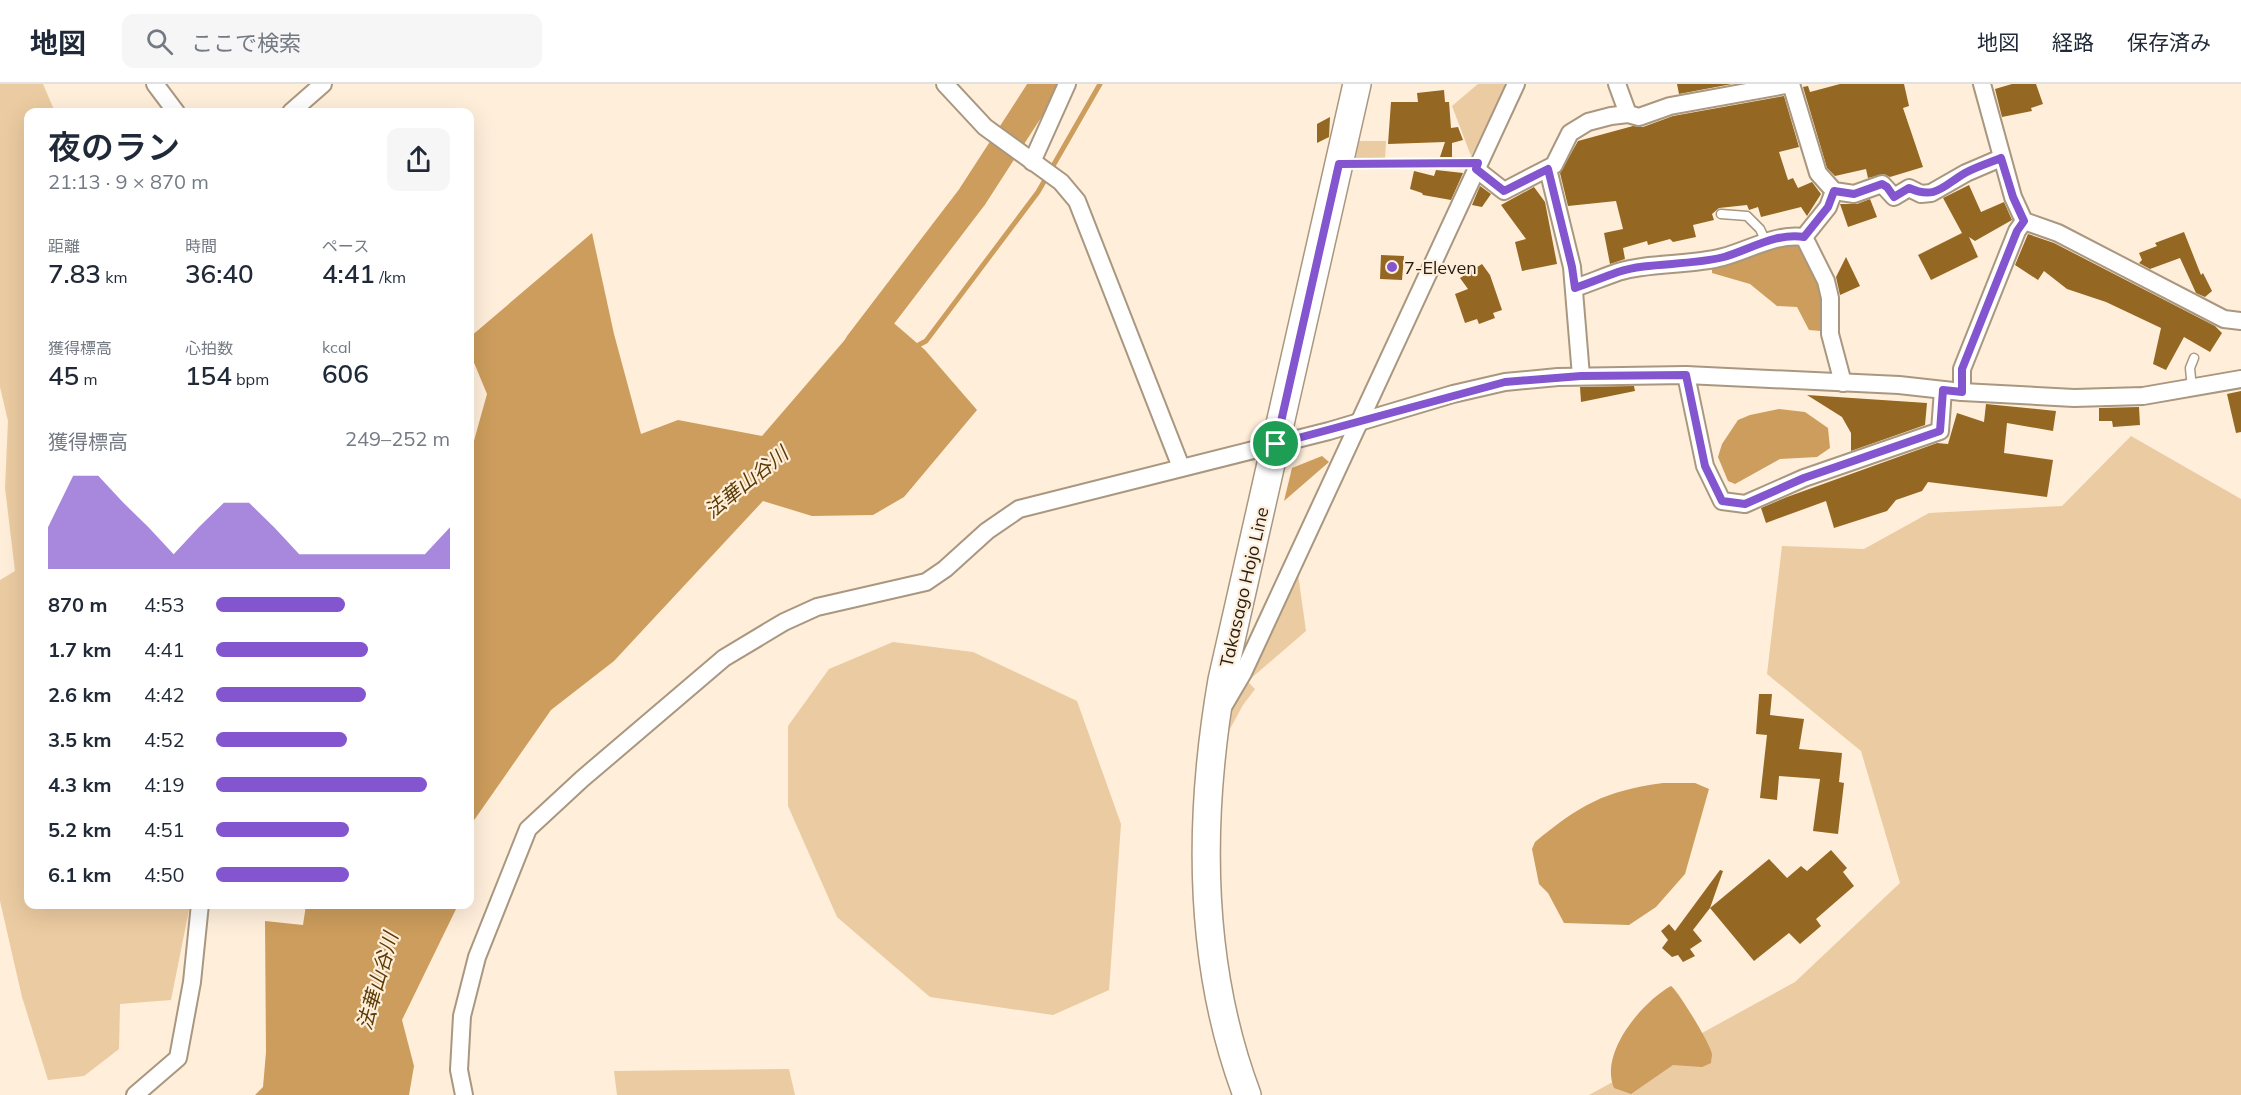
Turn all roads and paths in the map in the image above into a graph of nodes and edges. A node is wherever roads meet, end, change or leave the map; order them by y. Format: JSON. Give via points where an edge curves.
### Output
{"nodes":[{"id":1,"x":155,"y":84,"type":"edge"},
{"id":2,"x":323,"y":84,"type":"edge"},
{"id":3,"x":945,"y":84,"type":"edge"},
{"id":4,"x":1066,"y":84,"type":"edge"},
{"id":5,"x":1357,"y":84,"type":"edge"},
{"id":6,"x":1515,"y":84,"type":"edge"},
{"id":7,"x":1617,"y":84,"type":"edge"},
{"id":8,"x":1791,"y":84,"type":"edge"},
{"id":9,"x":1982,"y":84,"type":"edge"},
{"id":10,"x":1744,"y":88,"type":"edge"},
{"id":11,"x":173,"y":108,"type":"edge"},
{"id":12,"x":296,"y":108,"type":"edge"},
{"id":13,"x":1628,"y":114,"type":"junction"},
{"id":14,"x":2001,"y":158,"type":"junction"},
{"id":15,"x":1339,"y":164,"type":"junction"},
{"id":16,"x":1037,"y":166,"type":"junction"},
{"id":17,"x":1477,"y":166,"type":"junction"},
{"id":18,"x":1548,"y":169,"type":"junction"},
{"id":19,"x":1834,"y":191,"type":"junction"},
{"id":20,"x":1721,"y":214,"type":"dead end"},
{"id":21,"x":2024,"y":221,"type":"junction"},
{"id":22,"x":1804,"y":237,"type":"junction"},
{"id":23,"x":1766,"y":242,"type":"junction"},
{"id":24,"x":1575,"y":288,"type":"junction"},
{"id":25,"x":2241,"y":321,"type":"edge"},
{"id":26,"x":2194,"y":358,"type":"dead end"},
{"id":27,"x":1686,"y":375,"type":"junction"},
{"id":28,"x":1581,"y":376,"type":"junction"},
{"id":29,"x":2241,"y":379,"type":"edge"},
{"id":30,"x":1843,"y":383,"type":"junction"},
{"id":31,"x":2192,"y":389,"type":"junction"},
{"id":32,"x":1943,"y":390,"type":"junction"},
{"id":33,"x":1962,"y":392,"type":"junction"},
{"id":34,"x":1357,"y":423,"type":"junction"},
{"id":35,"x":1276,"y":444,"type":"junction"},
{"id":36,"x":1181,"y":468,"type":"junction"},
{"id":37,"x":1216,"y":719,"type":"junction"},
{"id":38,"x":199,"y":909,"type":"edge"},
{"id":39,"x":135,"y":1095,"type":"edge"},
{"id":40,"x":464,"y":1095,"type":"edge"},
{"id":41,"x":1247,"y":1095,"type":"edge"}],
"edges":[{"from":1,"to":11,"type":"street"},
{"from":2,"to":12,"type":"street"},
{"from":3,"to":16,"type":"street","via":[[985,127]]},
{"from":4,"to":16,"type":"street"},
{"from":5,"to":15,"type":"main road","name":"Takasago Hojo Line"},
{"from":6,"to":17,"type":"street"},
{"from":7,"to":13,"type":"street"},
{"from":8,"to":10,"type":"street"},
{"from":8,"to":19,"type":"street","via":[[1818,173]]},
{"from":9,"to":14,"type":"street"},
{"from":10,"to":13,"type":"street","via":[[1639,117]]},
{"from":13,"to":18,"type":"street","via":[[1588,122],[1570,133],[1554,165]]},
{"from":14,"to":19,"type":"street","via":[[1931,194],[1909,188],[1894,197],[1882,184],[1854,194]]},
{"from":14,"to":21,"type":"street"},
{"from":15,"to":17,"type":"lane"},
{"from":15,"to":35,"type":"main road","name":"Takasago Hojo Line"},
{"from":16,"to":36,"type":"street","via":[[1061,182],[1077,201]]},
{"from":17,"to":18,"type":"street","via":[[1504,191]]},
{"from":17,"to":34,"type":"street"},
{"from":18,"to":24,"type":"street"},
{"from":19,"to":22,"type":"street","via":[[1828,207]]},
{"from":20,"to":23,"type":"lane","via":[[1747,216]]},
{"from":21,"to":25,"type":"street","via":[[2058,233],[2224,319]]},
{"from":21,"to":33,"type":"street","via":[[1962,369]]},
{"from":22,"to":23,"type":"street","via":[[1795,235]]},
{"from":22,"to":30,"type":"street","via":[[1826,281],[1830,334]]},
{"from":23,"to":24,"type":"street","via":[[1691,264],[1617,272]]},
{"from":24,"to":28,"type":"street"},
{"from":26,"to":31,"type":"lane","via":[[2190,368]]},
{"from":27,"to":28,"type":"street"},
{"from":27,"to":30,"type":"street"},
{"from":27,"to":32,"type":"street","via":[[1705,466],[1722,501],[1734,504],[1745,504],[1804,478],[1940,431]]},
{"from":28,"to":34,"type":"street","via":[[1505,382]]},
{"from":29,"to":31,"type":"street"},
{"from":30,"to":32,"type":"street"},
{"from":31,"to":33,"type":"street","via":[[2143,396],[2074,398]]},
{"from":32,"to":33,"type":"street"},
{"from":34,"to":35,"type":"street"},
{"from":34,"to":37,"type":"street","via":[[1244,673]]},
{"from":35,"to":36,"type":"street"},
{"from":35,"to":37,"type":"main road","name":"Takasago Hojo Line"},
{"from":36,"to":40,"type":"street","via":[[1019,509],[926,582],[817,607],[784,622],[724,658],[582,779],[528,829],[481,947],[462,1016],[459,1070]]},
{"from":37,"to":41,"type":"main road","name":"Takasago Hojo Line","via":[[1204,856],[1210,945],[1224,1017]]},
{"from":38,"to":39,"type":"street","via":[[192,982],[178,1058]]}]}
